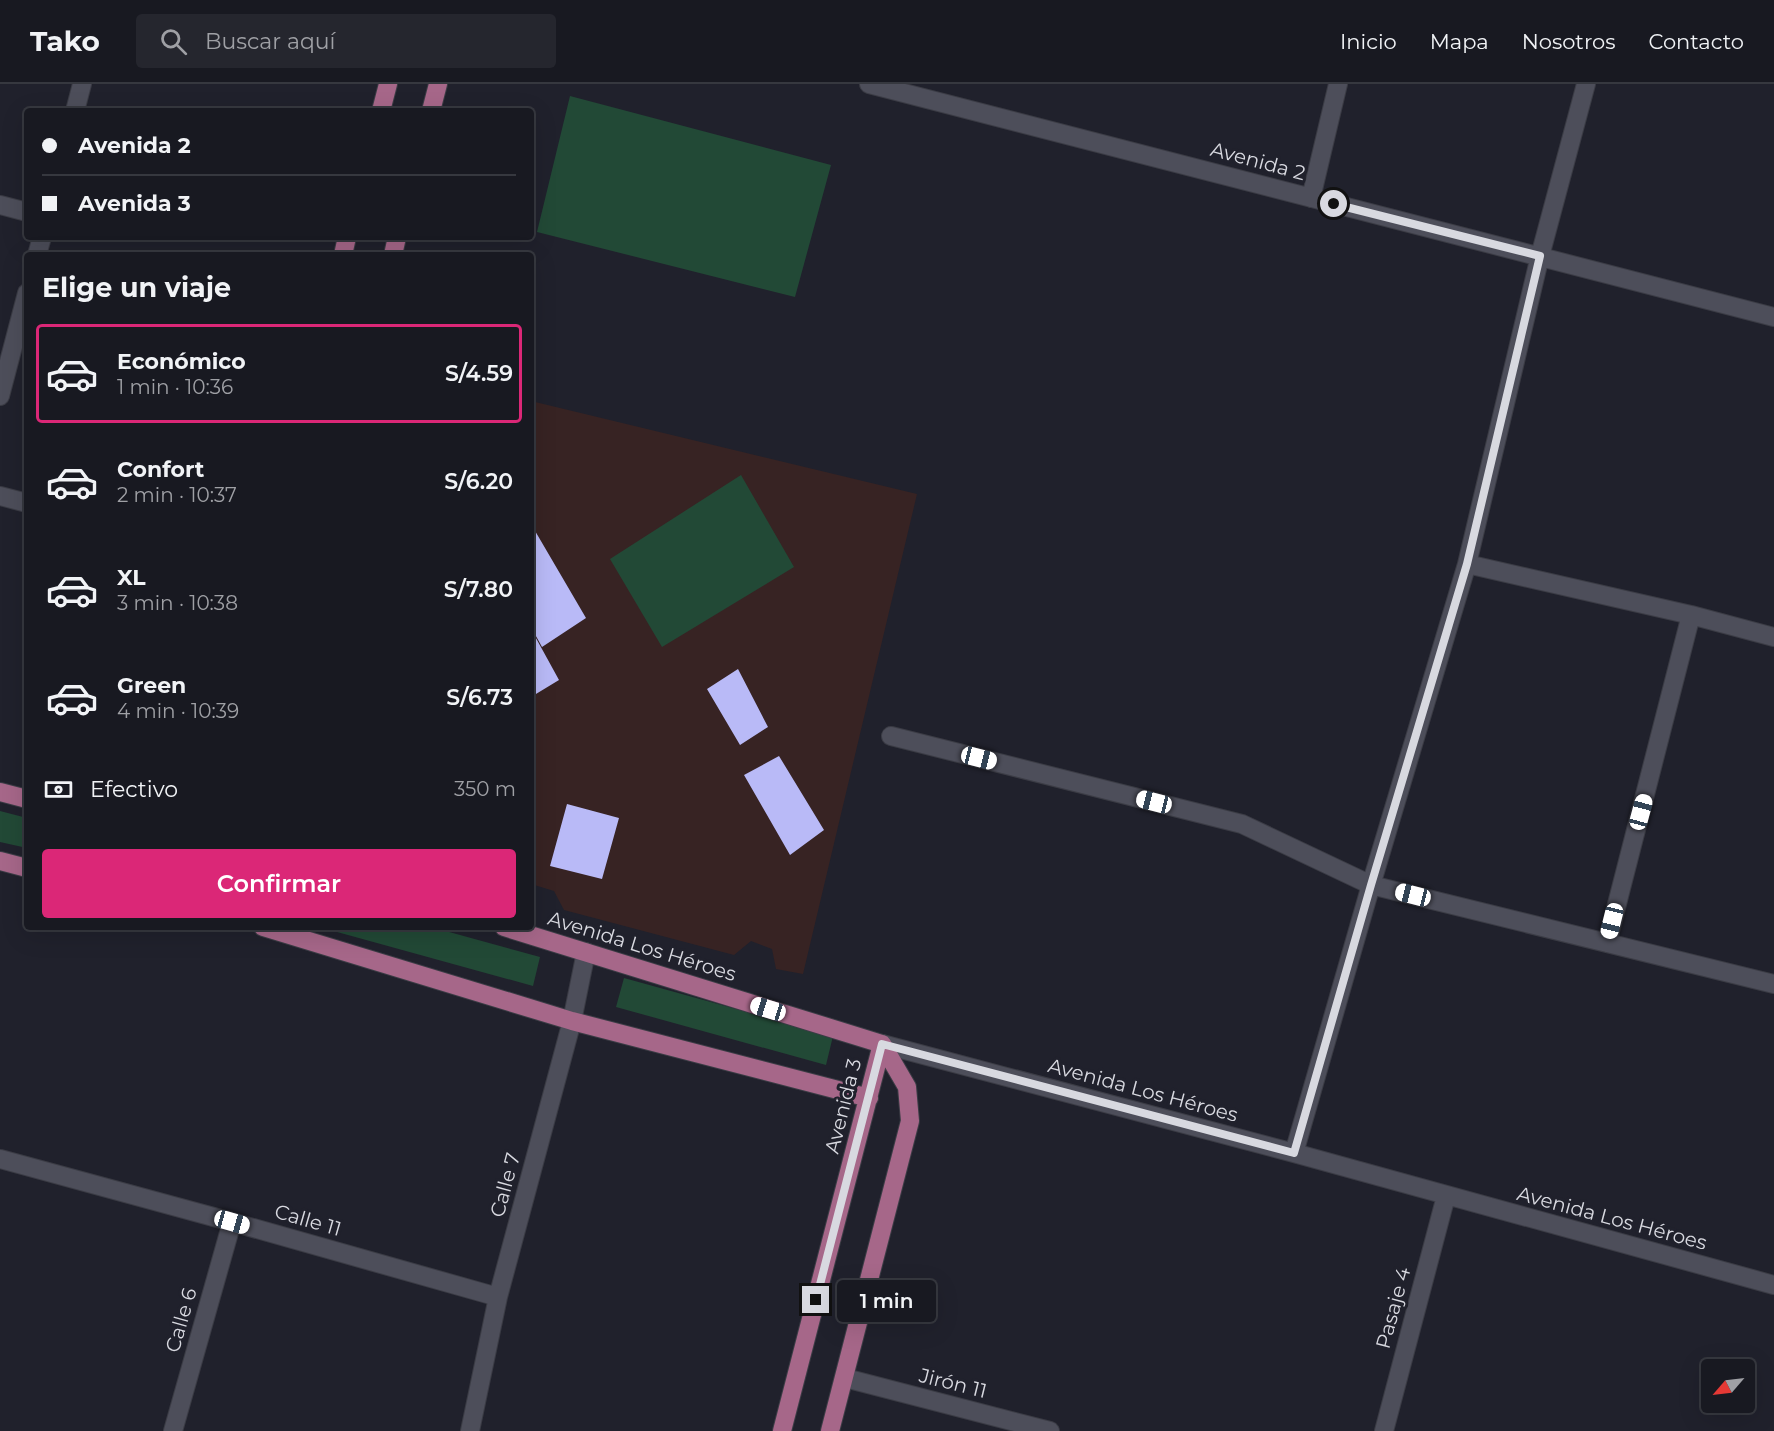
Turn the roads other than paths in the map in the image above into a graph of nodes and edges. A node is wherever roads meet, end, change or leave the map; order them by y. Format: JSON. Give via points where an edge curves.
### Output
{"nodes":[{"id":1,"x":82,"y":84,"type":"edge"},
{"id":2,"x":388,"y":84,"type":"edge"},
{"id":3,"x":438,"y":84,"type":"edge"},
{"id":4,"x":869,"y":84,"type":"edge"},
{"id":5,"x":1338,"y":84,"type":"edge"},
{"id":6,"x":1586,"y":84,"type":"edge"},
{"id":7,"x":76,"y":108,"type":"edge"},
{"id":8,"x":382,"y":108,"type":"edge"},
{"id":9,"x":432,"y":108,"type":"edge"},
{"id":10,"x":1311,"y":198,"type":"junction"},
{"id":11,"x":0,"y":205,"type":"edge"},
{"id":12,"x":24,"y":211,"type":"edge"},
{"id":13,"x":1540,"y":256,"type":"junction"},
{"id":14,"x":24,"y":304,"type":"edge"},
{"id":15,"x":1774,"y":317,"type":"edge"},
{"id":16,"x":0,"y":396,"type":"edge"},
{"id":17,"x":0,"y":496,"type":"edge"},
{"id":18,"x":24,"y":502,"type":"edge"},
{"id":19,"x":1467,"y":564,"type":"junction"},
{"id":20,"x":1691,"y":615,"type":"junction"},
{"id":21,"x":1774,"y":637,"type":"edge"},
{"id":22,"x":891,"y":736,"type":"dead end"},
{"id":23,"x":0,"y":792,"type":"edge"},
{"id":24,"x":24,"y":798,"type":"edge"},
{"id":25,"x":0,"y":861,"type":"edge"},
{"id":26,"x":24,"y":867,"type":"edge"},
{"id":27,"x":1371,"y":885,"type":"junction"},
{"id":28,"x":273,"y":930,"type":"edge"},
{"id":29,"x":514,"y":930,"type":"edge"},
{"id":30,"x":1607,"y":943,"type":"junction"},
{"id":31,"x":586,"y":952,"type":"junction"},
{"id":32,"x":1774,"y":984,"type":"edge"},
{"id":33,"x":572,"y":1021,"type":"junction"},
{"id":34,"x":882,"y":1044,"type":"junction"},
{"id":35,"x":869,"y":1098,"type":"junction"},
{"id":36,"x":1294,"y":1153,"type":"junction"},
{"id":37,"x":0,"y":1159,"type":"edge"},
{"id":38,"x":1446,"y":1196,"type":"junction"},
{"id":39,"x":232,"y":1222,"type":"junction"},
{"id":40,"x":1774,"y":1285,"type":"edge"},
{"id":41,"x":498,"y":1298,"type":"junction"},
{"id":42,"x":845,"y":1378,"type":"junction"},
{"id":43,"x":173,"y":1431,"type":"edge"},
{"id":44,"x":470,"y":1431,"type":"edge"},
{"id":45,"x":782,"y":1431,"type":"edge"},
{"id":46,"x":830,"y":1431,"type":"edge"},
{"id":47,"x":1050,"y":1431,"type":"edge"},
{"id":48,"x":1384,"y":1431,"type":"edge"}],
"edges":[{"from":1,"to":7,"type":"street"},
{"from":2,"to":8,"type":"main road"},
{"from":3,"to":9,"type":"main road"},
{"from":4,"to":10,"type":"street","name":"Avenida 2"},
{"from":5,"to":10,"type":"street"},
{"from":6,"to":13,"type":"street"},
{"from":10,"to":13,"type":"street","name":"Avenida 2"},
{"from":11,"to":12,"type":"street"},
{"from":13,"to":15,"type":"street","name":"Avenida 2"},
{"from":13,"to":19,"type":"street"},
{"from":14,"to":16,"type":"street"},
{"from":17,"to":18,"type":"street"},
{"from":19,"to":20,"type":"street"},
{"from":19,"to":27,"type":"street"},
{"from":20,"to":21,"type":"street"},
{"from":20,"to":30,"type":"street"},
{"from":22,"to":27,"type":"street","via":[[1242,824]]},
{"from":23,"to":24,"type":"main road"},
{"from":25,"to":26,"type":"main road"},
{"from":27,"to":30,"type":"street"},
{"from":27,"to":36,"type":"street"},
{"from":28,"to":33,"type":"main road"},
{"from":29,"to":31,"type":"main road","name":"Avenida Los Héroes"},
{"from":30,"to":32,"type":"street"},
{"from":31,"to":33,"type":"street","name":"Calle 7"},
{"from":31,"to":34,"type":"main road","name":"Avenida Los Héroes"},
{"from":33,"to":35,"type":"main road"},
{"from":33,"to":41,"type":"street","name":"Calle 7"},
{"from":34,"to":35,"type":"main road","name":"Avenida 3"},
{"from":34,"to":36,"type":"street","name":"Avenida Los Héroes"},
{"from":34,"to":42,"type":"main road","name":"Avenida 3","via":[[907,1087],[910,1121]]},
{"from":35,"to":45,"type":"main road","name":"Avenida 3"},
{"from":36,"to":38,"type":"street","name":"Avenida Los Héroes"},
{"from":37,"to":39,"type":"street","name":"Calle 11"},
{"from":38,"to":40,"type":"street","name":"Avenida Los Héroes"},
{"from":38,"to":48,"type":"street","name":"Pasaje 4"},
{"from":39,"to":41,"type":"street","name":"Calle 11"},
{"from":39,"to":43,"type":"street","name":"Calle 6"},
{"from":41,"to":44,"type":"street","name":"Calle 7"},
{"from":42,"to":46,"type":"main road","name":"Avenida 3"},
{"from":42,"to":47,"type":"street","name":"Jirón 11"}]}
